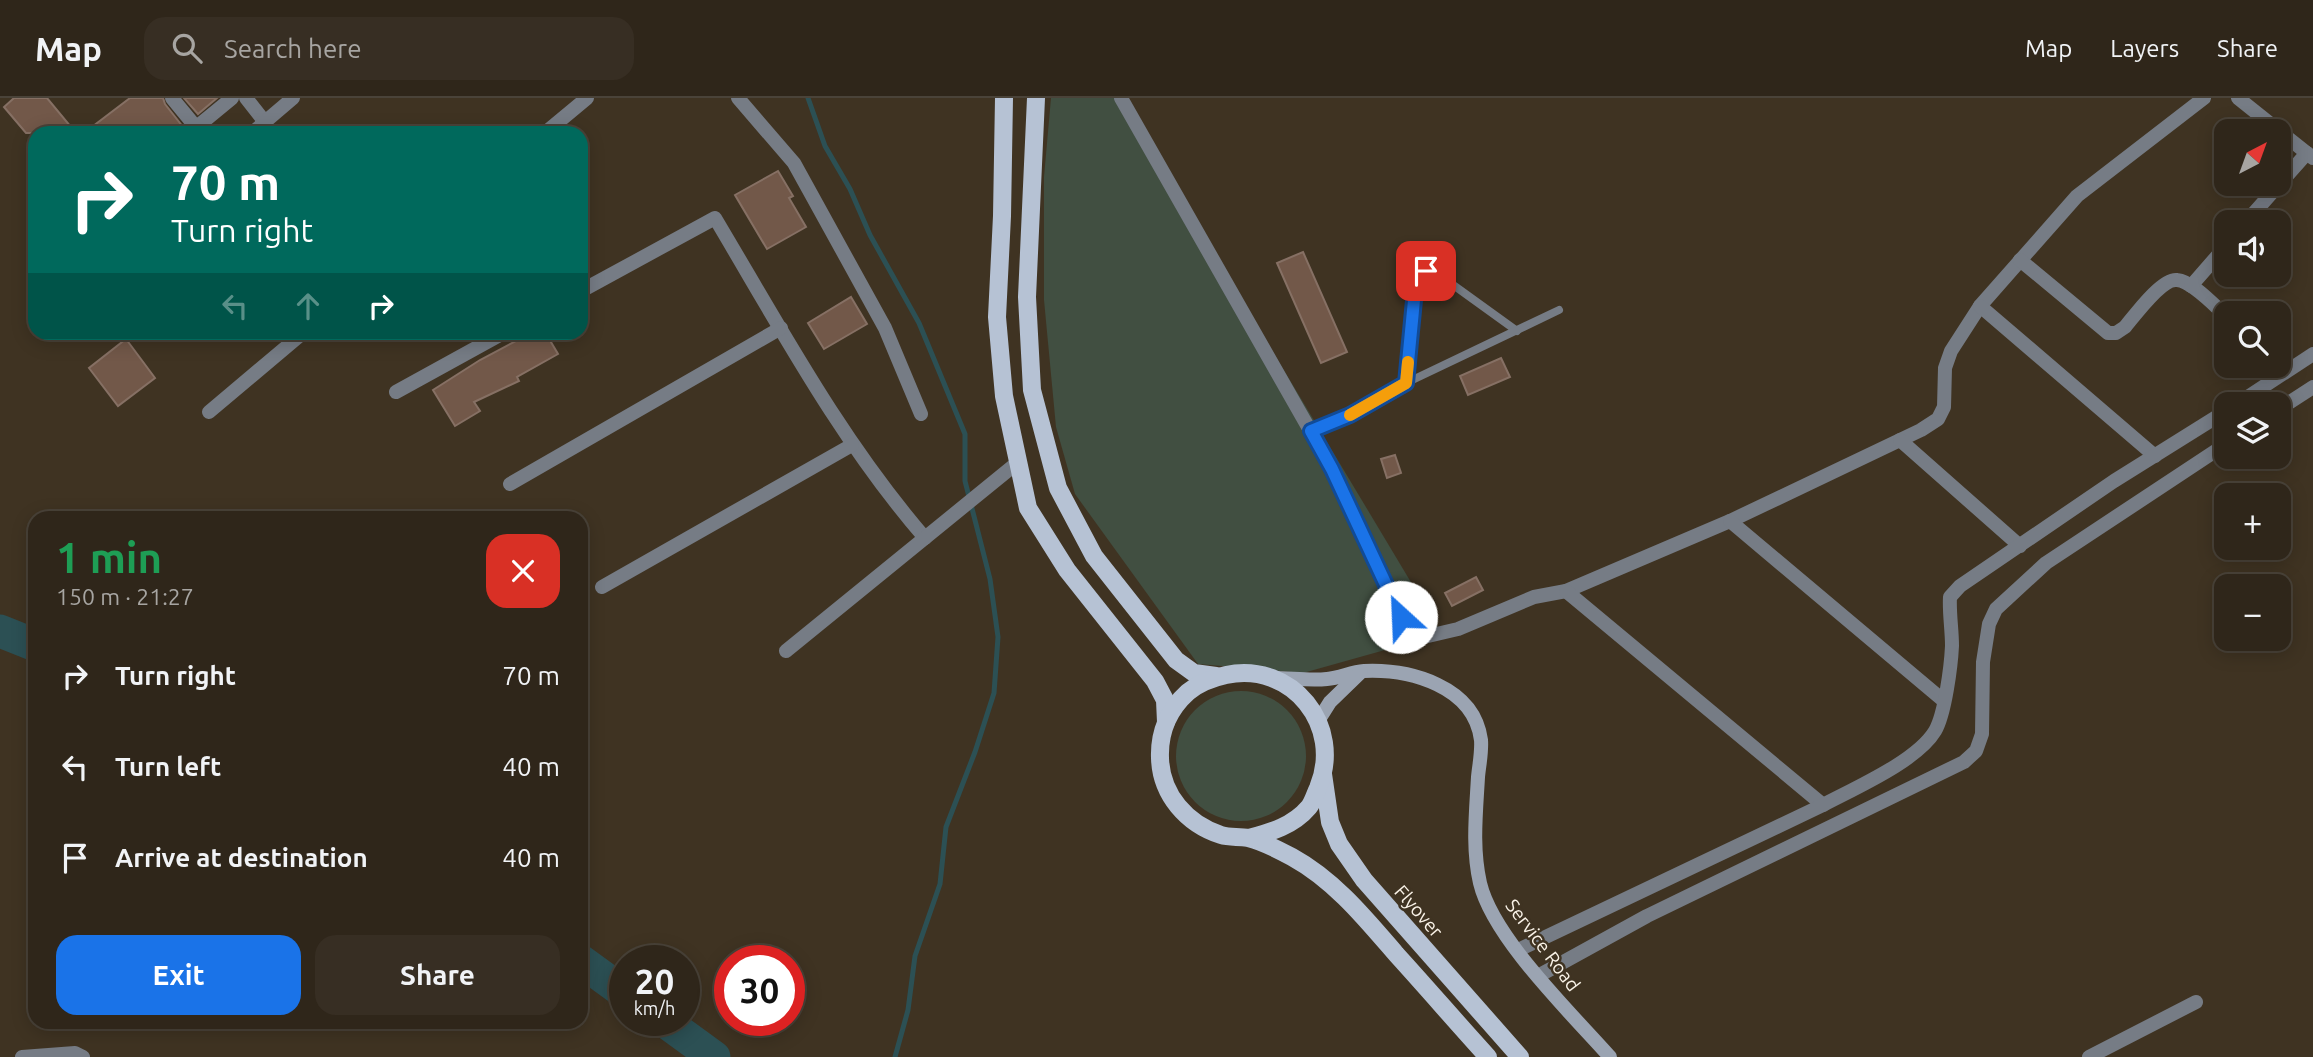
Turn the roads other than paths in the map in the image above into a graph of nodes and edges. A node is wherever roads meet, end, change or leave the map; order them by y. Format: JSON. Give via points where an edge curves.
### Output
{"nodes":[{"id":1,"x":172,"y":98,"type":"edge"},
{"id":2,"x":232,"y":98,"type":"edge"},
{"id":3,"x":246,"y":98,"type":"edge"},
{"id":4,"x":293,"y":98,"type":"edge"},
{"id":5,"x":587,"y":98,"type":"edge"},
{"id":6,"x":738,"y":98,"type":"edge"},
{"id":7,"x":1004,"y":98,"type":"edge"},
{"id":8,"x":1037,"y":98,"type":"edge"},
{"id":9,"x":1121,"y":98,"type":"edge"},
{"id":10,"x":2204,"y":98,"type":"edge"},
{"id":11,"x":2238,"y":98,"type":"edge"},
{"id":12,"x":265,"y":122,"type":"junction"},
{"id":13,"x":260,"y":126,"type":"edge"},
{"id":14,"x":553,"y":126,"type":"edge"},
{"id":15,"x":2310,"y":156,"type":"edge"},
{"id":16,"x":2258,"y":210,"type":"edge"},
{"id":17,"x":2020,"y":260,"type":"junction"},
{"id":18,"x":2214,"y":260,"type":"edge"},
{"id":19,"x":2191,"y":286,"type":"junction"},
{"id":20,"x":588,"y":287,"type":"edge"},
{"id":21,"x":1980,"y":306,"type":"junction"},
{"id":22,"x":2214,"y":306,"type":"edge"},
{"id":23,"x":1559,"y":310,"type":"dead end"},
{"id":24,"x":781,"y":328,"type":"junction"},
{"id":25,"x":1517,"y":331,"type":"junction"},
{"id":26,"x":294,"y":340,"type":"edge"},
{"id":27,"x":490,"y":340,"type":"edge"},
{"id":28,"x":2313,"y":354,"type":"edge"},
{"id":29,"x":2291,"y":364,"type":"edge"},
{"id":30,"x":2270,"y":378,"type":"edge"},
{"id":31,"x":1406,"y":383,"type":"junction"},
{"id":32,"x":2313,"y":387,"type":"edge"},
{"id":33,"x":396,"y":392,"type":"dead end"},
{"id":34,"x":2252,"y":392,"type":"edge"},
{"id":35,"x":2291,"y":401,"type":"edge"},
{"id":36,"x":209,"y":412,"type":"dead end"},
{"id":37,"x":921,"y":414,"type":"dead end"},
{"id":38,"x":2214,"y":419,"type":"edge"},
{"id":39,"x":1311,"y":431,"type":"junction"},
{"id":40,"x":1900,"y":440,"type":"junction"},
{"id":41,"x":852,"y":445,"type":"junction"},
{"id":42,"x":2214,"y":452,"type":"edge"},
{"id":43,"x":2155,"y":456,"type":"junction"},
{"id":44,"x":1017,"y":463,"type":"junction"},
{"id":45,"x":510,"y":484,"type":"dead end"},
{"id":46,"x":1730,"y":521,"type":"junction"},
{"id":47,"x":925,"y":538,"type":"junction"},
{"id":48,"x":2021,"y":546,"type":"junction"},
{"id":49,"x":602,"y":587,"type":"dead end"},
{"id":50,"x":1566,"y":591,"type":"junction"},
{"id":51,"x":786,"y":651,"type":"dead end"},
{"id":52,"x":1362,"y":671,"type":"junction"},
{"id":53,"x":1220,"y":677,"type":"junction"},
{"id":54,"x":1274,"y":678,"type":"junction"},
{"id":55,"x":1944,"y":701,"type":"junction"},
{"id":56,"x":1318,"y":721,"type":"junction"},
{"id":57,"x":1166,"y":722,"type":"junction"},
{"id":58,"x":1323,"y":774,"type":"junction"},
{"id":59,"x":1823,"y":805,"type":"junction"},
{"id":60,"x":1249,"y":838,"type":"junction"},
{"id":61,"x":1518,"y":950,"type":"junction"},
{"id":62,"x":1538,"y":976,"type":"junction"},
{"id":63,"x":2196,"y":1002,"type":"dead end"},
{"id":64,"x":22,"y":1057,"type":"edge"},
{"id":65,"x":83,"y":1057,"type":"edge"},
{"id":66,"x":1488,"y":1057,"type":"edge"},
{"id":67,"x":1520,"y":1057,"type":"edge"},
{"id":68,"x":1610,"y":1057,"type":"edge"},
{"id":69,"x":2090,"y":1057,"type":"edge"}],
"edges":[{"from":1,"to":2,"type":"street","via":[[198,126]]},
{"from":3,"to":12,"type":"street"},
{"from":4,"to":12,"type":"street"},
{"from":5,"to":14,"type":"street"},
{"from":6,"to":37,"type":"street","via":[[794,163],[885,328]]},
{"from":7,"to":44,"type":"main road","via":[[997,317],[1003,396]]},
{"from":8,"to":53,"type":"main road","via":[[1027,297],[1032,390],[1058,488],[1094,556],[1176,660],[1194,673]]},
{"from":9,"to":39,"type":"street"},
{"from":10,"to":17,"type":"street","via":[[2077,196]]},
{"from":11,"to":15,"type":"street"},
{"from":12,"to":13,"type":"street"},
{"from":15,"to":16,"type":"street"},
{"from":17,"to":19,"type":"street","via":[[2108,334],[2124,327],[2167,282],[2178,280]]},
{"from":17,"to":21,"type":"street"},
{"from":18,"to":19,"type":"street"},
{"from":19,"to":22,"type":"street"},
{"from":20,"to":24,"type":"street","via":[[715,218]]},
{"from":21,"to":40,"type":"street","via":[[1951,351],[1945,368],[1944,407],[1938,419]]},
{"from":21,"to":43,"type":"street"},
{"from":23,"to":25,"type":"lane"},
{"from":24,"to":41,"type":"street"},
{"from":24,"to":45,"type":"street"},
{"from":25,"to":31,"type":"lane"},
{"from":25,"to":31,"type":"lane","via":[[1438,274],[1426,271],[1415,290]]},
{"from":26,"to":36,"type":"street"},
{"from":27,"to":33,"type":"street"},
{"from":28,"to":29,"type":"street"},
{"from":30,"to":34,"type":"street"},
{"from":31,"to":39,"type":"lane"},
{"from":32,"to":35,"type":"street"},
{"from":38,"to":43,"type":"street"},
{"from":39,"to":50,"type":"street","via":[[1401,617],[1420,635],[1458,629],[1534,597]]},
{"from":40,"to":46,"type":"street"},
{"from":40,"to":48,"type":"street"},
{"from":41,"to":47,"type":"street"},
{"from":41,"to":49,"type":"street"},
{"from":42,"to":62,"type":"street","via":[[2046,563],[1996,609],[1983,662],[1982,734],[1976,751],[1964,762],[1647,916]]},
{"from":43,"to":48,"type":"street"},
{"from":44,"to":47,"type":"street"},
{"from":44,"to":57,"type":"main road","via":[[1028,508],[1067,570],[1156,681],[1165,699]]},
{"from":46,"to":50,"type":"street"},
{"from":46,"to":55,"type":"street"},
{"from":47,"to":51,"type":"street"},
{"from":48,"to":55,"type":"street","via":[[1950,597],[1950,671]]},
{"from":50,"to":59,"type":"street"},
{"from":52,"to":54,"type":"main road","name":"Service Road","via":[[1327,679]]},
{"from":52,"to":56,"type":"main road","via":[[1330,702]]},
{"from":52,"to":61,"type":"main road","name":"Service Road","via":[[1429,680],[1454,693],[1472,714],[1481,740],[1475,839],[1480,885],[1494,919]]},
{"from":53,"to":54,"type":"main road","via":[[1244,672]]},
{"from":53,"to":57,"type":"main road","via":[[1196,685],[1178,701]]},
{"from":54,"to":56,"type":"main road","via":[[1306,702]]},
{"from":55,"to":59,"type":"street","via":[[1937,729],[1921,748]]},
{"from":56,"to":58,"type":"main road","via":[[1324,738]]},
{"from":57,"to":60,"type":"main road","via":[[1159,745],[1160,769],[1168,793],[1182,813],[1224,836]]},
{"from":58,"to":60,"type":"main road","via":[[1310,806],[1283,828]]},
{"from":58,"to":67,"type":"main road","name":"Flyover","via":[[1330,821],[1339,844],[1364,880]]},
{"from":59,"to":61,"type":"street"},
{"from":60,"to":66,"type":"main road","via":[[1298,861],[1346,896]]},
{"from":61,"to":62,"type":"main road","name":"Service Road"},
{"from":62,"to":68,"type":"main road","name":"Service Road"},
{"from":63,"to":69,"type":"street"},
{"from":64,"to":65,"type":"street","via":[[75,1053]]}]}
